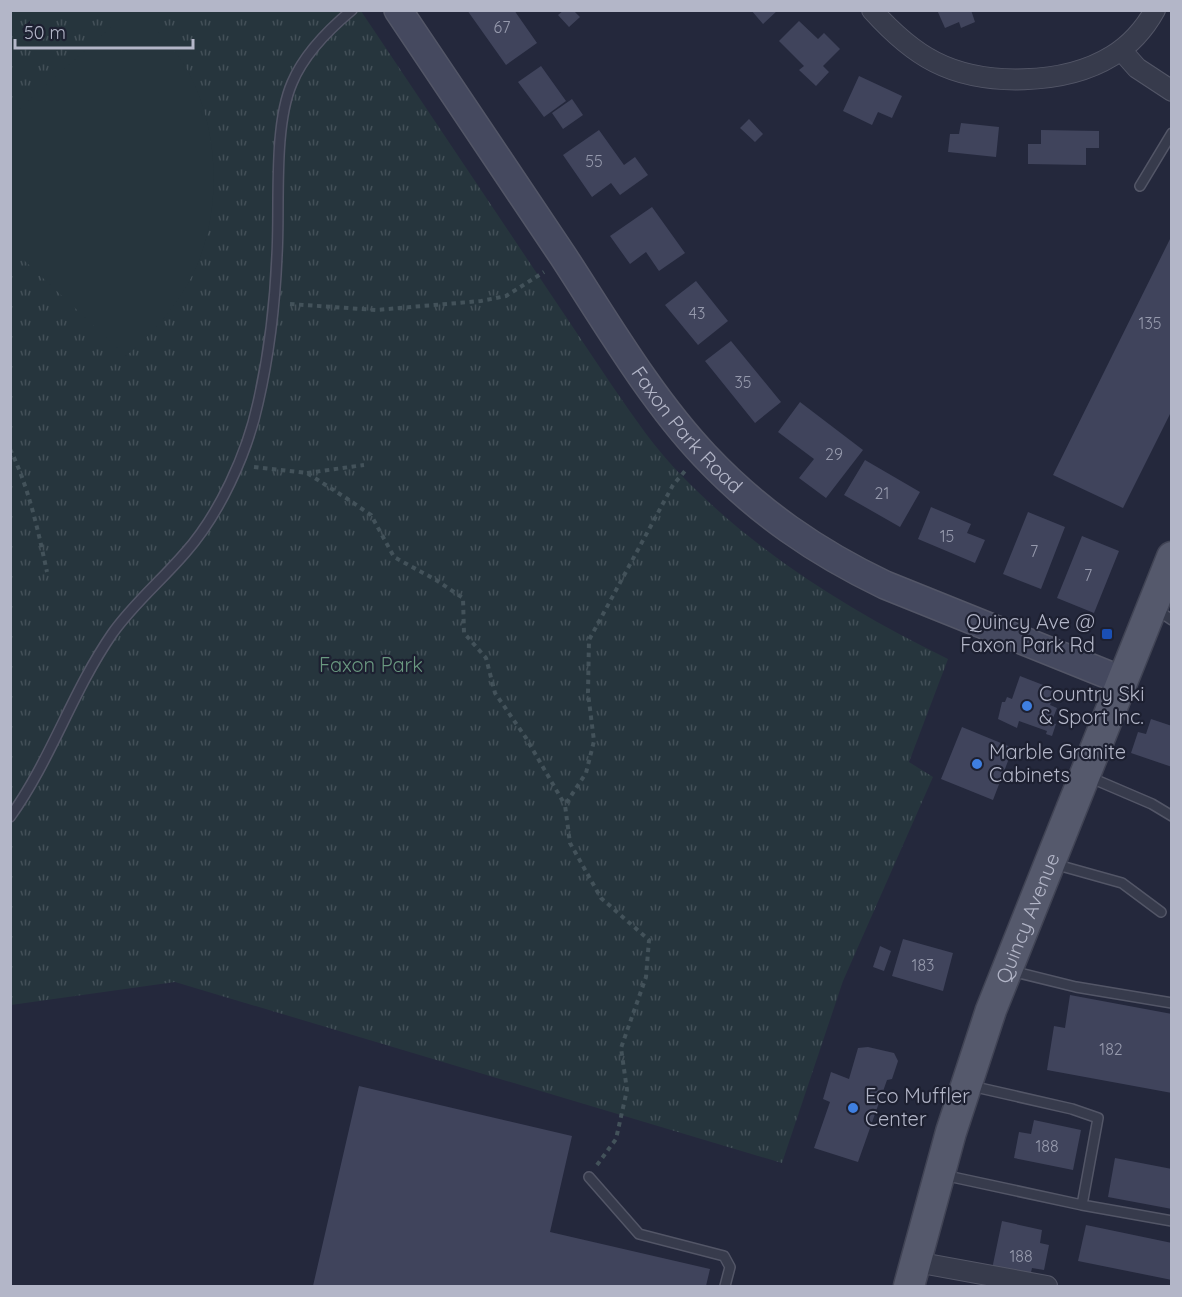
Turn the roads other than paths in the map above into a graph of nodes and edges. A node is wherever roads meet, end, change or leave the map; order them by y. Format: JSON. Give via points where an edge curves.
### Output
{"nodes":[{"id":1,"x":352,"y":10,"type":"edge"},
{"id":2,"x":398,"y":10,"type":"edge"},
{"id":3,"x":872,"y":10,"type":"edge"},
{"id":4,"x":1155,"y":10,"type":"edge"},
{"id":5,"x":1120,"y":50,"type":"junction"},
{"id":6,"x":1172,"y":91,"type":"edge"},
{"id":7,"x":1172,"y":133,"type":"edge"},
{"id":8,"x":1140,"y":186,"type":"dead end"},
{"id":9,"x":1172,"y":557,"type":"edge"},
{"id":10,"x":1162,"y":613,"type":"edge"},
{"id":11,"x":1121,"y":680,"type":"junction"},
{"id":12,"x":1084,"y":775,"type":"junction"},
{"id":13,"x":1172,"y":816,"type":"edge"},
{"id":14,"x":10,"y":817,"type":"edge"},
{"id":15,"x":1049,"y":863,"type":"junction"},
{"id":16,"x":1161,"y":912,"type":"dead end"},
{"id":17,"x":1006,"y":970,"type":"junction"},
{"id":18,"x":1172,"y":1003,"type":"edge"},
{"id":19,"x":966,"y":1084,"type":"junction"},
{"id":20,"x":940,"y":1174,"type":"junction"},
{"id":21,"x":589,"y":1177,"type":"road end"},
{"id":22,"x":1082,"y":1205,"type":"junction"},
{"id":23,"x":1172,"y":1221,"type":"edge"},
{"id":24,"x":913,"y":1274,"type":"edge"},
{"id":25,"x":725,"y":1287,"type":"edge"},
{"id":26,"x":1047,"y":1287,"type":"edge"}],
"edges":[{"from":1,"to":14,"type":"lane","via":[[307,57],[287,97],[281,128],[274,302],[258,405],[238,465],[211,518],[186,552],[112,634]]},
{"from":2,"to":11,"type":"street","name":"Faxon Park Road","via":[[650,387],[704,455],[744,493],[797,536],[858,572]]},
{"from":3,"to":5,"type":"street","via":[[927,57],[950,69],[982,77],[1051,76],[1097,64]]},
{"from":4,"to":5,"type":"street"},
{"from":5,"to":6,"type":"street","via":[[1137,68]]},
{"from":7,"to":8,"type":"lane"},
{"from":9,"to":10,"type":"main road","name":"Quincy Avenue"},
{"from":10,"to":11,"type":"main road","name":"Quincy Avenue"},
{"from":11,"to":12,"type":"main road","name":"Quincy Avenue"},
{"from":12,"to":13,"type":"lane"},
{"from":12,"to":15,"type":"main road","name":"Quincy Avenue"},
{"from":15,"to":16,"type":"lane","via":[[1122,883]]},
{"from":15,"to":17,"type":"main road","name":"Quincy Avenue"},
{"from":17,"to":18,"type":"lane","via":[[1076,987]]},
{"from":17,"to":19,"type":"main road","name":"Quincy Avenue"},
{"from":19,"to":20,"type":"main road","name":"Quincy Avenue"},
{"from":19,"to":22,"type":"lane","via":[[1098,1118]]},
{"from":20,"to":22,"type":"lane"},
{"from":20,"to":24,"type":"main road","name":"Quincy Avenue"},
{"from":21,"to":25,"type":"lane","via":[[639,1234],[724,1256],[730,1267]]},
{"from":22,"to":23,"type":"lane"},
{"from":24,"to":26,"type":"street"}]}
